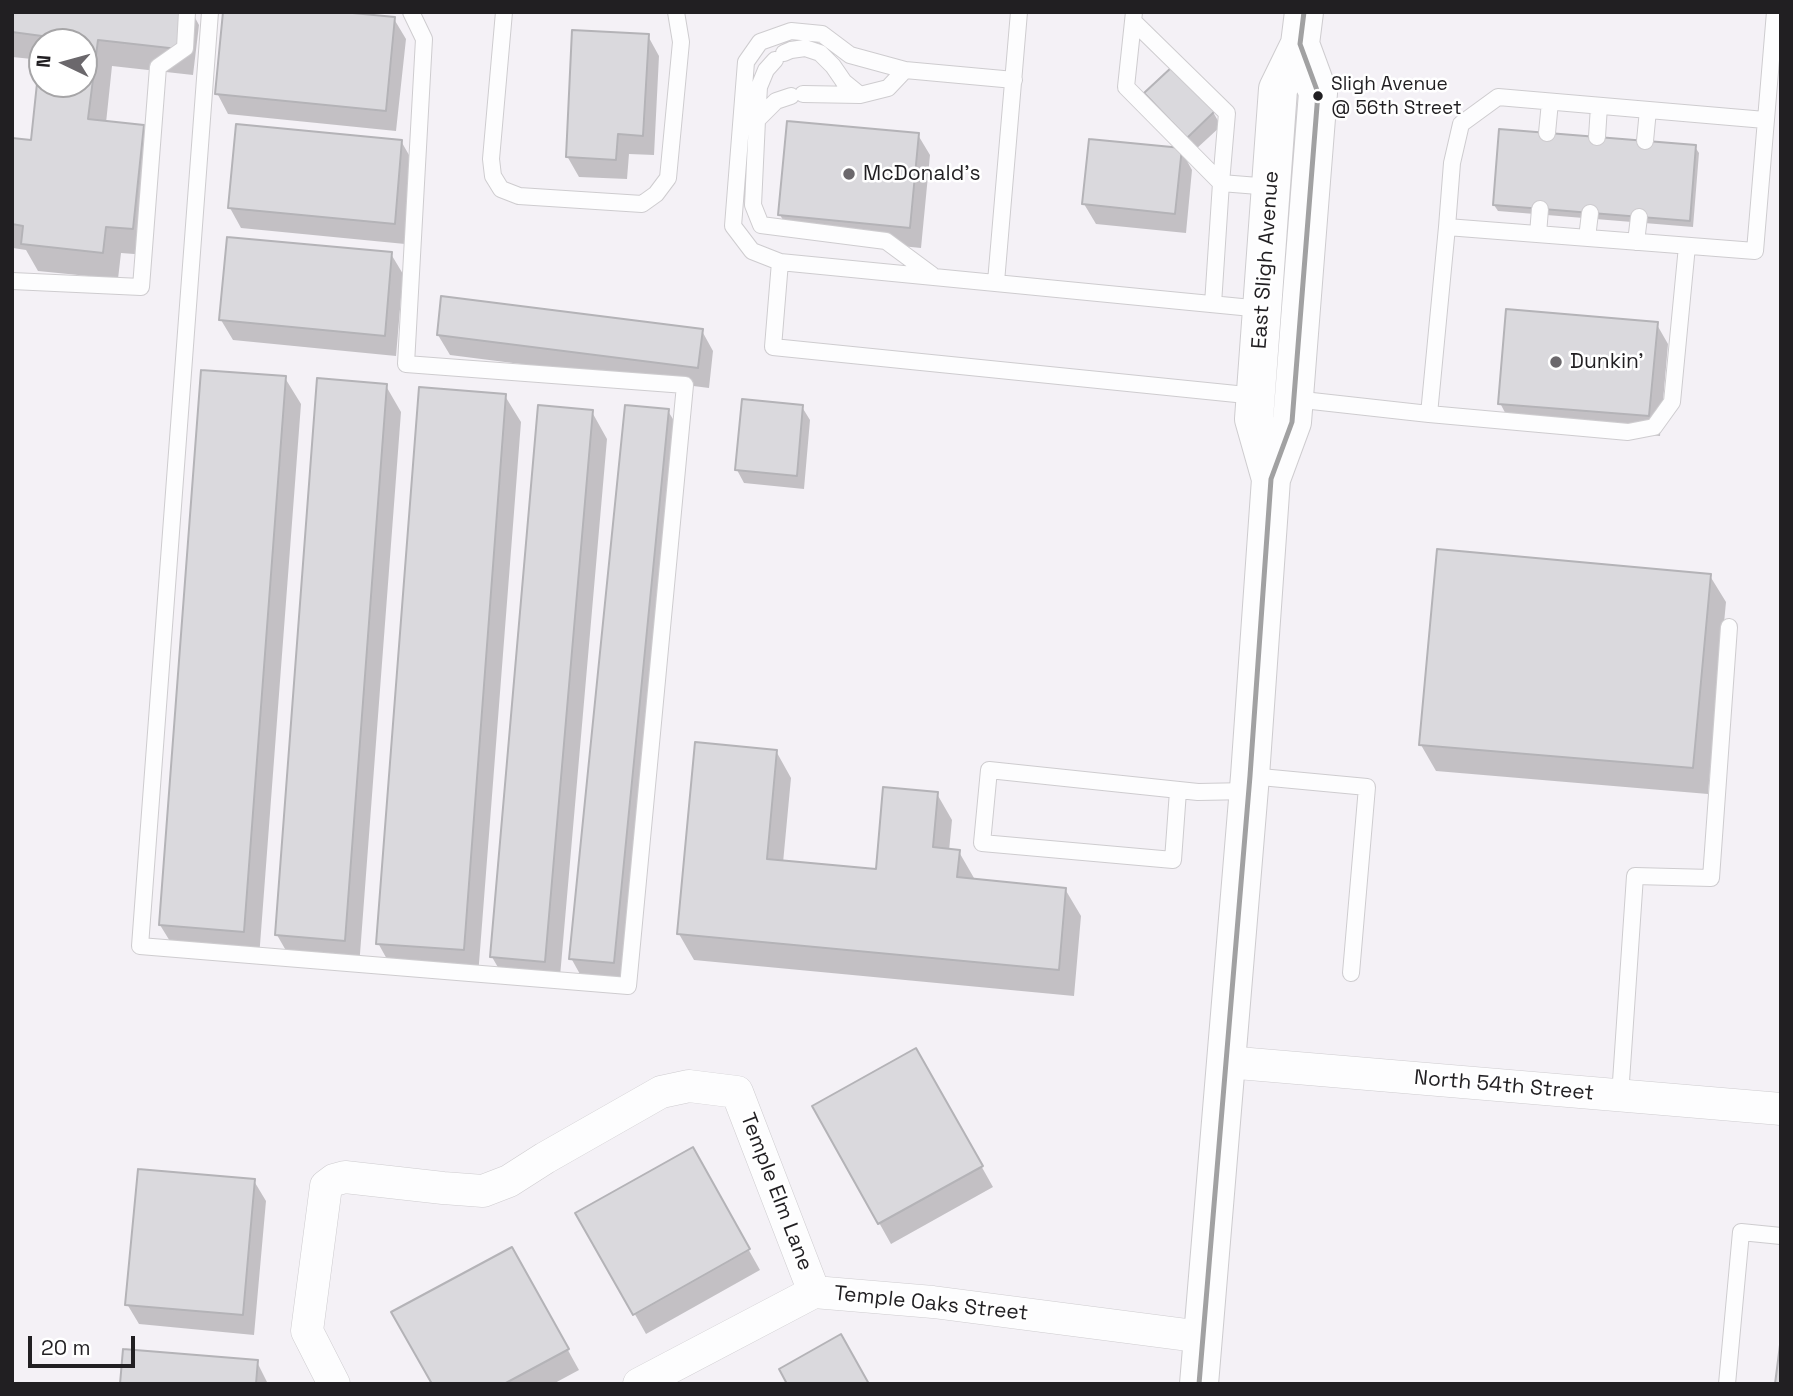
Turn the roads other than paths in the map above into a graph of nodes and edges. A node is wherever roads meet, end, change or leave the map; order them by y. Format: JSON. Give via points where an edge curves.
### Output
{"nodes":[{"id":1,"x":187,"y":12,"type":"edge"},
{"id":2,"x":210,"y":12,"type":"edge"},
{"id":3,"x":411,"y":12,"type":"edge"},
{"id":4,"x":504,"y":12,"type":"edge"},
{"id":5,"x":676,"y":12,"type":"edge"},
{"id":6,"x":1020,"y":12,"type":"edge"},
{"id":7,"x":1775,"y":12,"type":"edge"},
{"id":8,"x":1134,"y":17,"type":"edge"},
{"id":9,"x":1302,"y":28,"type":"edge"},
{"id":10,"x":905,"y":70,"type":"junction"},
{"id":11,"x":1014,"y":80,"type":"junction"},
{"id":12,"x":860,"y":95,"type":"junction"},
{"id":13,"x":1550,"y":102,"type":"junction"},
{"id":14,"x":1599,"y":106,"type":"junction"},
{"id":15,"x":1648,"y":110,"type":"junction"},
{"id":16,"x":757,"y":120,"type":"junction"},
{"id":17,"x":1765,"y":120,"type":"junction"},
{"id":18,"x":1547,"y":133,"type":"dead end"},
{"id":19,"x":1597,"y":137,"type":"dead end"},
{"id":20,"x":1646,"y":141,"type":"dead end"},
{"id":21,"x":1221,"y":183,"type":"junction"},
{"id":22,"x":1272,"y":187,"type":"junction"},
{"id":23,"x":1540,"y":209,"type":"dead end"},
{"id":24,"x":1590,"y":213,"type":"dead end"},
{"id":25,"x":1639,"y":217,"type":"dead end"},
{"id":26,"x":1447,"y":227,"type":"junction"},
{"id":27,"x":1538,"y":234,"type":"junction"},
{"id":28,"x":1587,"y":238,"type":"junction"},
{"id":29,"x":1636,"y":242,"type":"junction"},
{"id":30,"x":1687,"y":246,"type":"junction"},
{"id":31,"x":780,"y":262,"type":"junction"},
{"id":32,"x":933,"y":276,"type":"junction"},
{"id":33,"x":12,"y":281,"type":"edge"},
{"id":34,"x":996,"y":282,"type":"junction"},
{"id":35,"x":1213,"y":304,"type":"junction"},
{"id":36,"x":1262,"y":309,"type":"junction"},
{"id":37,"x":1256,"y":396,"type":"junction"},
{"id":38,"x":1294,"y":399,"type":"junction"},
{"id":39,"x":1429,"y":414,"type":"junction"},
{"id":40,"x":1271,"y":479,"type":"junction"},
{"id":41,"x":1730,"y":627,"type":"dead end"},
{"id":42,"x":1250,"y":783,"type":"junction"},
{"id":43,"x":1178,"y":790,"type":"junction"},
{"id":44,"x":1351,"y":973,"type":"dead end"},
{"id":45,"x":1226,"y":1062,"type":"junction"},
{"id":46,"x":1619,"y":1096,"type":"junction"},
{"id":47,"x":1781,"y":1109,"type":"edge"},
{"id":48,"x":1781,"y":1236,"type":"edge"},
{"id":49,"x":814,"y":1292,"type":"junction"},
{"id":50,"x":1203,"y":1337,"type":"junction"},
{"id":51,"x":334,"y":1384,"type":"edge"},
{"id":52,"x":639,"y":1384,"type":"edge"},
{"id":53,"x":1199,"y":1384,"type":"edge"},
{"id":54,"x":1727,"y":1384,"type":"edge"}],
"edges":[{"from":1,"to":33,"type":"lane","via":[[185,48],[158,67],[141,287]]},
{"from":2,"to":3,"type":"lane","via":[[140,946],[628,986],[685,385],[405,364],[424,39]]},
{"from":4,"to":5,"type":"lane","via":[[491,159],[501,189],[519,196],[642,204],[668,178],[681,42]]},
{"from":6,"to":11,"type":"lane"},
{"from":7,"to":17,"type":"lane"},
{"from":8,"to":21,"type":"lane","via":[[1227,113]]},
{"from":8,"to":21,"type":"lane","via":[[1126,87]]},
{"from":9,"to":22,"type":"street","name":"East Sligh Avenue","via":[[1278,89]]},
{"from":9,"to":38,"type":"street","name":"East Sligh Avenue","via":[[1318,93]]},
{"from":10,"to":11,"type":"lane"},
{"from":10,"to":12,"type":"lane","via":[[888,88]]},
{"from":10,"to":31,"type":"lane","via":[[850,55],[822,34],[791,32],[760,43],[746,62],[733,226],[751,251]]},
{"from":11,"to":34,"type":"lane"},
{"from":12,"to":16,"type":"lane","via":[[797,95],[776,101]]},
{"from":12,"to":16,"type":"lane","via":[[820,54],[805,48],[790,50],[766,70],[759,87]]},
{"from":13,"to":14,"type":"lane"},
{"from":13,"to":18,"type":"lane"},
{"from":13,"to":26,"type":"lane","via":[[1498,97],[1461,124],[1452,163]]},
{"from":14,"to":15,"type":"lane"},
{"from":14,"to":19,"type":"lane"},
{"from":15,"to":17,"type":"lane"},
{"from":15,"to":20,"type":"lane"},
{"from":16,"to":32,"type":"lane","via":[[753,205],[761,225],[886,241]]},
{"from":17,"to":30,"type":"lane","via":[[1755,251]]},
{"from":21,"to":22,"type":"lane"},
{"from":21,"to":35,"type":"lane"},
{"from":22,"to":36,"type":"street","name":"East Sligh Avenue"},
{"from":23,"to":27,"type":"lane"},
{"from":24,"to":28,"type":"lane"},
{"from":25,"to":29,"type":"lane"},
{"from":26,"to":27,"type":"lane"},
{"from":26,"to":39,"type":"lane"},
{"from":27,"to":28,"type":"lane"},
{"from":28,"to":29,"type":"lane"},
{"from":29,"to":30,"type":"lane"},
{"from":30,"to":39,"type":"lane","via":[[1672,402],[1654,427],[1628,432]]},
{"from":31,"to":32,"type":"lane"},
{"from":31,"to":37,"type":"lane","via":[[773,347]]},
{"from":32,"to":34,"type":"lane"},
{"from":34,"to":35,"type":"lane"},
{"from":35,"to":36,"type":"lane"},
{"from":36,"to":37,"type":"street","name":"East Sligh Avenue"},
{"from":37,"to":40,"type":"street","name":"East Sligh Avenue","via":[[1254,419]]},
{"from":38,"to":39,"type":"lane"},
{"from":38,"to":40,"type":"street","name":"East Sligh Avenue","via":[[1292,422]]},
{"from":40,"to":42,"type":"street","name":"East Sligh Avenue"},
{"from":41,"to":46,"type":"lane","via":[[1711,878],[1635,876]]},
{"from":42,"to":43,"type":"lane","via":[[1198,792]]},
{"from":42,"to":44,"type":"lane","via":[[1367,787]]},
{"from":42,"to":45,"type":"street","name":"East Sligh Avenue"},
{"from":43,"to":43,"type":"lane","via":[[989,770],[982,844],[1173,860]]},
{"from":45,"to":46,"type":"street","name":"North 54th Street"},
{"from":45,"to":50,"type":"street","name":"East Sligh Avenue"},
{"from":46,"to":47,"type":"street","name":"North 54th Street"},
{"from":48,"to":54,"type":"lane","via":[[1741,1232]]},
{"from":49,"to":50,"type":"street","name":"Temple Oaks Street"},
{"from":49,"to":51,"type":"street","name":"Temple Elm Lane","via":[[737,1092],[689,1086],[661,1092],[484,1191],[345,1177],[326,1186],[307,1331]]},
{"from":49,"to":52,"type":"street","name":"Temple Oaks Street"},
{"from":50,"to":53,"type":"street","name":"East Sligh Avenue"}]}
